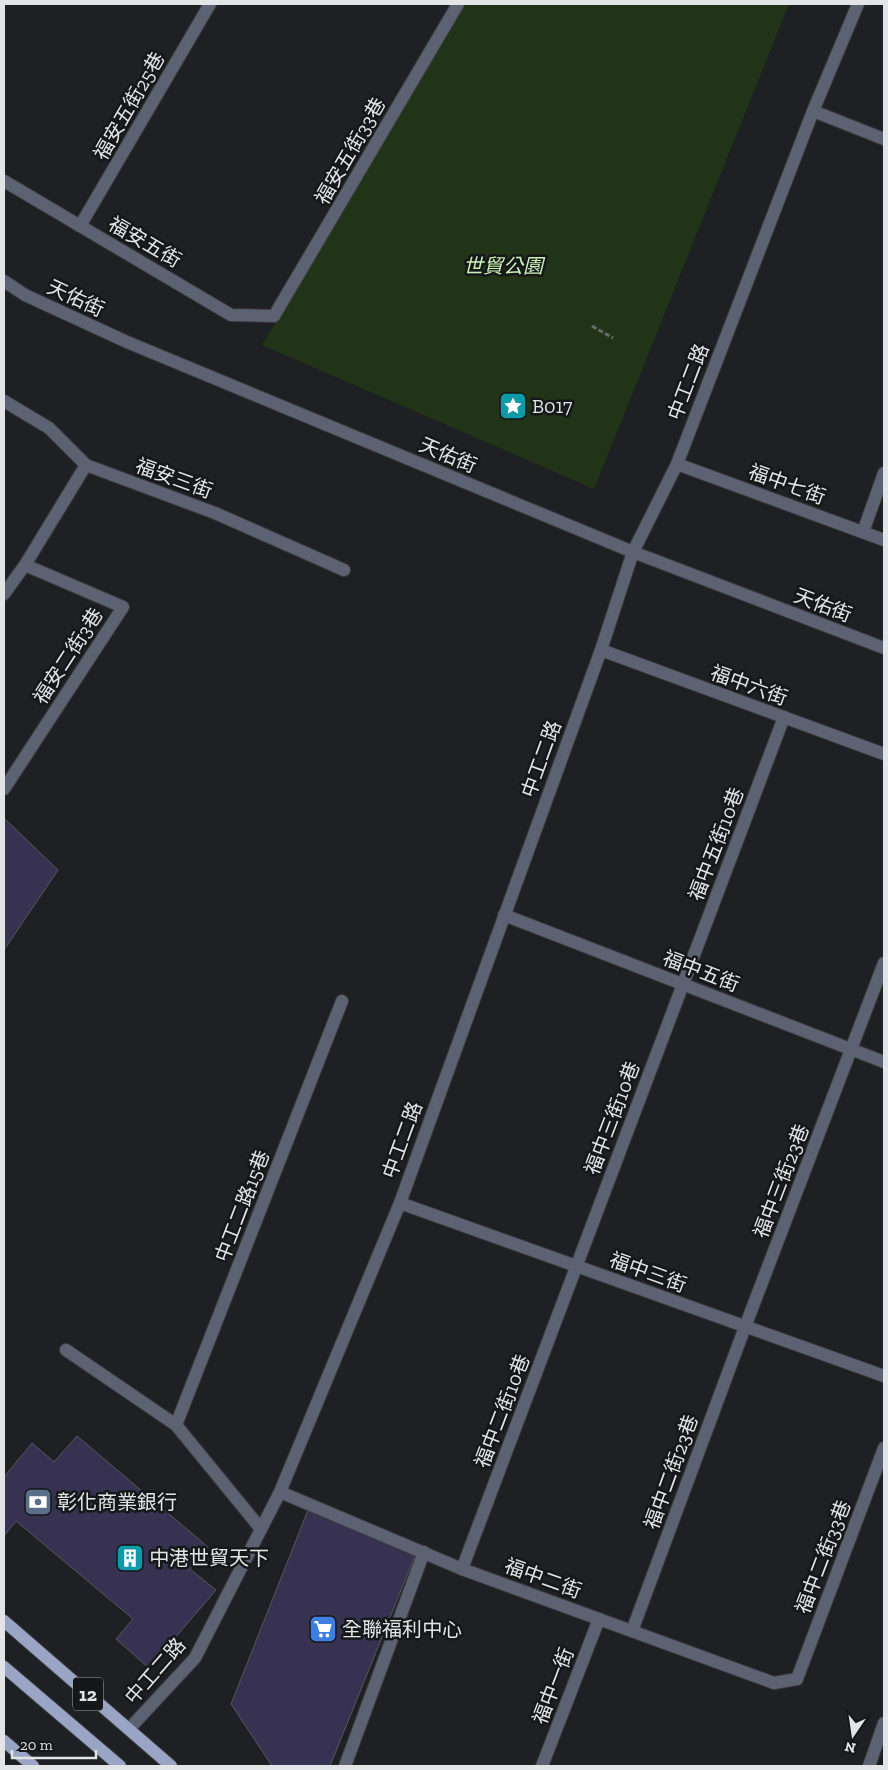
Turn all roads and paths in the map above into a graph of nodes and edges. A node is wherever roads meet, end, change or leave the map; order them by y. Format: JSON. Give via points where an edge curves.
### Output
{"nodes":[{"id":1,"x":210,"y":4,"type":"edge"},
{"id":2,"x":458,"y":4,"type":"edge"},
{"id":3,"x":858,"y":4,"type":"edge"},
{"id":4,"x":813,"y":111,"type":"junction"},
{"id":5,"x":884,"y":139,"type":"edge"},
{"id":6,"x":4,"y":180,"type":"edge"},
{"id":7,"x":80,"y":226,"type":"junction"},
{"id":8,"x":4,"y":281,"type":"edge"},
{"id":9,"x":274,"y":316,"type":"joint"},
{"id":10,"x":592,"y":326,"type":"dead end"},
{"id":11,"x":612,"y":338,"type":"dead end"},
{"id":12,"x":4,"y":400,"type":"edge"},
{"id":13,"x":677,"y":464,"type":"junction"},
{"id":14,"x":86,"y":465,"type":"junction"},
{"id":15,"x":884,"y":473,"type":"edge"},
{"id":16,"x":863,"y":532,"type":"junction"},
{"id":17,"x":884,"y":540,"type":"edge"},
{"id":18,"x":633,"y":552,"type":"junction"},
{"id":19,"x":25,"y":565,"type":"junction"},
{"id":20,"x":344,"y":570,"type":"dead end"},
{"id":21,"x":4,"y":594,"type":"edge"},
{"id":22,"x":884,"y":648,"type":"edge"},
{"id":23,"x":601,"y":650,"type":"junction"},
{"id":24,"x":784,"y":717,"type":"junction"},
{"id":25,"x":884,"y":754,"type":"edge"},
{"id":26,"x":4,"y":790,"type":"edge"},
{"id":27,"x":504,"y":915,"type":"junction"},
{"id":28,"x":884,"y":963,"type":"edge"},
{"id":29,"x":683,"y":984,"type":"junction"},
{"id":30,"x":342,"y":1001,"type":"dead end"},
{"id":31,"x":852,"y":1049,"type":"junction"},
{"id":32,"x":884,"y":1062,"type":"edge"},
{"id":33,"x":400,"y":1203,"type":"junction"},
{"id":34,"x":577,"y":1266,"type":"junction"},
{"id":35,"x":745,"y":1327,"type":"junction"},
{"id":36,"x":66,"y":1350,"type":"dead end"},
{"id":37,"x":884,"y":1376,"type":"edge"},
{"id":38,"x":176,"y":1425,"type":"junction"},
{"id":39,"x":884,"y":1448,"type":"edge"},
{"id":40,"x":280,"y":1492,"type":"junction"},
{"id":41,"x":261,"y":1529,"type":"junction"},
{"id":42,"x":424,"y":1552,"type":"junction"},
{"id":43,"x":462,"y":1569,"type":"junction"},
{"id":44,"x":599,"y":1619,"type":"junction"},
{"id":45,"x":4,"y":1621,"type":"edge"},
{"id":46,"x":632,"y":1631,"type":"junction"},
{"id":47,"x":4,"y":1667,"type":"edge"},
{"id":48,"x":797,"y":1679,"type":"joint"},
{"id":49,"x":884,"y":1723,"type":"edge"},
{"id":50,"x":129,"y":1729,"type":"junction"},
{"id":51,"x":4,"y":1741,"type":"edge"},
{"id":52,"x":33,"y":1766,"type":"edge"},
{"id":53,"x":120,"y":1766,"type":"edge"},
{"id":54,"x":171,"y":1766,"type":"edge"},
{"id":55,"x":345,"y":1766,"type":"edge"},
{"id":56,"x":542,"y":1766,"type":"edge"},
{"id":57,"x":869,"y":1766,"type":"edge"}],
"edges":[{"from":1,"to":7,"type":"street","name":"福安五街25巷"},
{"from":2,"to":9,"type":"street","name":"福安五街33巷"},
{"from":3,"to":4,"type":"street","name":"中工二路"},
{"from":4,"to":5,"type":"street"},
{"from":4,"to":13,"type":"street","name":"中工二路"},
{"from":6,"to":7,"type":"street","name":"福安五街"},
{"from":7,"to":9,"type":"street","name":"福安五街","via":[[231,314]]},
{"from":8,"to":18,"type":"street","name":"天佑街","via":[[25,295],[127,342]]},
{"from":10,"to":11,"type":"path"},
{"from":12,"to":14,"type":"street","name":"福安三街","via":[[50,428]]},
{"from":13,"to":16,"type":"street","name":"福中七街"},
{"from":13,"to":18,"type":"street","name":"中工二路"},
{"from":14,"to":19,"type":"street"},
{"from":14,"to":20,"type":"street","name":"福安三街","via":[[215,513]]},
{"from":15,"to":16,"type":"street"},
{"from":16,"to":17,"type":"street","name":"福中七街"},
{"from":18,"to":22,"type":"street","name":"天佑街"},
{"from":18,"to":23,"type":"street","name":"中工二路"},
{"from":19,"to":21,"type":"street"},
{"from":19,"to":26,"type":"street","name":"福安二街3巷","via":[[123,607]]},
{"from":23,"to":24,"type":"street","name":"福中六街"},
{"from":23,"to":27,"type":"street","name":"中工二路"},
{"from":24,"to":25,"type":"street","name":"福中六街"},
{"from":24,"to":29,"type":"street","name":"福中五街10巷"},
{"from":27,"to":29,"type":"street","name":"福中五街"},
{"from":27,"to":33,"type":"street","name":"中工二路"},
{"from":28,"to":31,"type":"street","name":"福中三街23巷"},
{"from":29,"to":31,"type":"street","name":"福中五街"},
{"from":29,"to":34,"type":"street","name":"福中三街10巷"},
{"from":30,"to":38,"type":"street","name":"中工二路15巷"},
{"from":31,"to":32,"type":"street","name":"福中五街"},
{"from":31,"to":35,"type":"street","name":"福中三街23巷"},
{"from":33,"to":34,"type":"street","name":"福中三街"},
{"from":33,"to":40,"type":"street","name":"中工二路"},
{"from":34,"to":35,"type":"street","name":"福中三街"},
{"from":34,"to":43,"type":"street","name":"福中二街10巷"},
{"from":35,"to":37,"type":"street","name":"福中三街"},
{"from":35,"to":46,"type":"street","name":"福中二街23巷"},
{"from":36,"to":38,"type":"street"},
{"from":38,"to":41,"type":"street"},
{"from":39,"to":48,"type":"street","name":"福中二街33巷"},
{"from":40,"to":41,"type":"street","name":"中工二路"},
{"from":40,"to":42,"type":"street","name":"福中二街"},
{"from":41,"to":50,"type":"street","name":"中工二路","via":[[196,1658]]},
{"from":42,"to":43,"type":"street","name":"福中二街"},
{"from":42,"to":55,"type":"street"},
{"from":43,"to":44,"type":"street","name":"福中二街"},
{"from":44,"to":46,"type":"street","name":"福中二街"},
{"from":44,"to":56,"type":"street","name":"福中一街"},
{"from":45,"to":50,"type":"main road","number":"12"},
{"from":46,"to":48,"type":"street","name":"福中二街","via":[[774,1683]]},
{"from":47,"to":53,"type":"main road","number":"12"},
{"from":49,"to":57,"type":"street"},
{"from":50,"to":54,"type":"main road","number":"12"},
{"from":51,"to":52,"type":"main road"}]}
